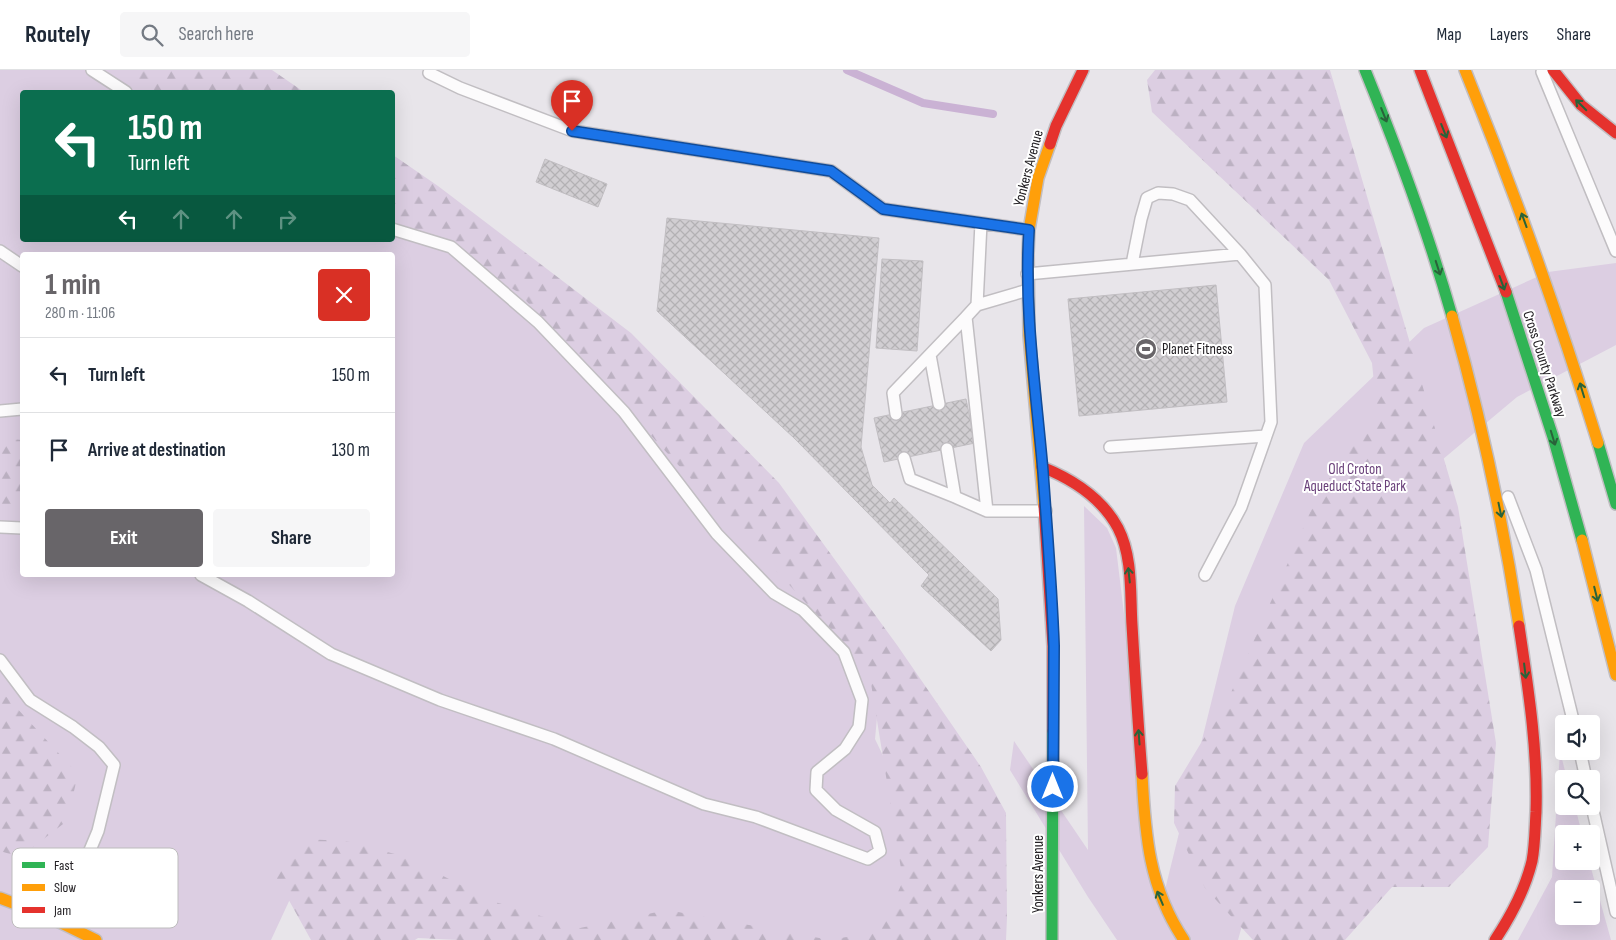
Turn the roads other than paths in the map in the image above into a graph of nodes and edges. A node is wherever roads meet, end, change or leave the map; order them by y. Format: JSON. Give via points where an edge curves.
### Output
{"nodes":[{"id":1,"x":92,"y":70,"type":"edge"},
{"id":2,"x":1083,"y":70,"type":"edge"},
{"id":3,"x":1365,"y":70,"type":"edge"},
{"id":4,"x":1420,"y":70,"type":"edge"},
{"id":5,"x":1466,"y":70,"type":"edge"},
{"id":6,"x":1542,"y":70,"type":"edge"},
{"id":7,"x":1553,"y":70,"type":"edge"},
{"id":8,"x":429,"y":73,"type":"dead end"},
{"id":9,"x":123,"y":90,"type":"edge"},
{"id":10,"x":1616,"y":133,"type":"edge"},
{"id":11,"x":981,"y":223,"type":"junction"},
{"id":12,"x":395,"y":230,"type":"edge"},
{"id":13,"x":1029,"y":230,"type":"junction"},
{"id":14,"x":0,"y":250,"type":"edge"},
{"id":15,"x":1616,"y":251,"type":"edge"},
{"id":16,"x":1240,"y":254,"type":"junction"},
{"id":17,"x":1132,"y":264,"type":"junction"},
{"id":18,"x":20,"y":265,"type":"edge"},
{"id":19,"x":1027,"y":274,"type":"junction"},
{"id":20,"x":1028,"y":290,"type":"junction"},
{"id":21,"x":977,"y":305,"type":"junction"},
{"id":22,"x":966,"y":317,"type":"junction"},
{"id":23,"x":930,"y":355,"type":"junction"},
{"id":24,"x":939,"y":404,"type":"dead end"},
{"id":25,"x":20,"y":409,"type":"edge"},
{"id":26,"x":0,"y":411,"type":"edge"},
{"id":27,"x":896,"y":414,"type":"dead end"},
{"id":28,"x":1266,"y":436,"type":"junction"},
{"id":29,"x":1485,"y":438,"type":"junction"},
{"id":30,"x":1110,"y":447,"type":"dead end"},
{"id":31,"x":948,"y":449,"type":"dead end"},
{"id":32,"x":904,"y":458,"type":"dead end"},
{"id":33,"x":1042,"y":466,"type":"junction"},
{"id":34,"x":955,"y":497,"type":"junction"},
{"id":35,"x":1616,"y":504,"type":"edge"},
{"id":36,"x":986,"y":511,"type":"junction"},
{"id":37,"x":1046,"y":512,"type":"junction"},
{"id":38,"x":0,"y":527,"type":"edge"},
{"id":39,"x":20,"y":528,"type":"edge"},
{"id":40,"x":1205,"y":574,"type":"dead end"},
{"id":41,"x":205,"y":577,"type":"edge"},
{"id":42,"x":0,"y":660,"type":"edge"},
{"id":43,"x":1616,"y":675,"type":"edge"},
{"id":44,"x":1572,"y":715,"type":"edge"},
{"id":45,"x":1594,"y":815,"type":"edge"},
{"id":46,"x":91,"y":848,"type":"edge"},
{"id":47,"x":0,"y":898,"type":"edge"},
{"id":48,"x":12,"y":903,"type":"edge"},
{"id":49,"x":1616,"y":912,"type":"edge"},
{"id":50,"x":72,"y":928,"type":"edge"},
{"id":51,"x":96,"y":940,"type":"edge"},
{"id":52,"x":1052,"y":940,"type":"edge"},
{"id":53,"x":1184,"y":940,"type":"edge"},
{"id":54,"x":1495,"y":940,"type":"edge"}],
"edges":[{"from":1,"to":9,"type":"lane"},
{"from":2,"to":13,"type":"main road","name":"Yonkers Avenue","via":[[1046,152]]},
{"from":3,"to":29,"type":"main road","one_way":true,"via":[[1426,230]]},
{"from":4,"to":43,"type":"main road","name":"Cross County Parkway","one_way":true,"via":[[1473,202],[1522,340],[1571,500]]},
{"from":35,"to":5,"type":"main road","name":"Cross County Parkway","one_way":true,"via":[[1555,305]]},
{"from":6,"to":15,"type":"lane"},
{"from":10,"to":7,"type":"main road","one_way":true,"via":[[1586,110]]},
{"from":8,"to":11,"type":"lane","via":[[572,131],[831,171],[883,209]]},
{"from":11,"to":13,"type":"lane"},
{"from":11,"to":21,"type":"lane"},
{"from":12,"to":41,"type":"lane","via":[[451,247],[538,322],[624,412],[717,534],[774,593],[803,610],[844,652],[862,700],[859,727],[845,749],[817,772],[816,790],[836,810],[875,832],[880,851],[868,859],[756,817],[704,804],[554,739],[440,700],[331,654]]},
{"from":13,"to":19,"type":"main road","name":"Yonkers Avenue"},
{"from":14,"to":18,"type":"lane"},
{"from":16,"to":17,"type":"lane"},
{"from":16,"to":17,"type":"lane","via":[[1190,200],[1158,193],[1147,198]]},
{"from":16,"to":28,"type":"lane","via":[[1265,285],[1271,422]]},
{"from":17,"to":19,"type":"lane"},
{"from":19,"to":20,"type":"main road","name":"Yonkers Avenue"},
{"from":20,"to":21,"type":"lane"},
{"from":20,"to":33,"type":"main road","name":"Yonkers Avenue"},
{"from":21,"to":22,"type":"lane"},
{"from":22,"to":23,"type":"lane"},
{"from":22,"to":36,"type":"lane"},
{"from":23,"to":24,"type":"lane"},
{"from":23,"to":27,"type":"lane","via":[[893,393]]},
{"from":25,"to":26,"type":"lane"},
{"from":28,"to":30,"type":"lane"},
{"from":28,"to":40,"type":"lane","via":[[1241,507]]},
{"from":29,"to":44,"type":"lane","via":[[1536,570]]},
{"from":29,"to":54,"type":"main road","one_way":true,"via":[[1517,610],[1536,780],[1534,848],[1528,878]]},
{"from":31,"to":34,"type":"lane"},
{"from":32,"to":34,"type":"lane","via":[[910,479]]},
{"from":33,"to":37,"type":"main road","name":"Yonkers Avenue"},
{"from":53,"to":33,"type":"main road","one_way":true,"via":[[1155,884],[1149,857],[1129,577],[1122,539],[1114,522],[1087,491]]},
{"from":34,"to":36,"type":"lane"},
{"from":36,"to":37,"type":"lane"},
{"from":37,"to":52,"type":"main road","name":"Yonkers Avenue","via":[[1054,646]]},
{"from":38,"to":39,"type":"lane"},
{"from":42,"to":46,"type":"lane","via":[[30,700],[99,746],[114,765]]},
{"from":45,"to":49,"type":"lane"},
{"from":47,"to":48,"type":"main road"},
{"from":50,"to":51,"type":"main road"}]}
